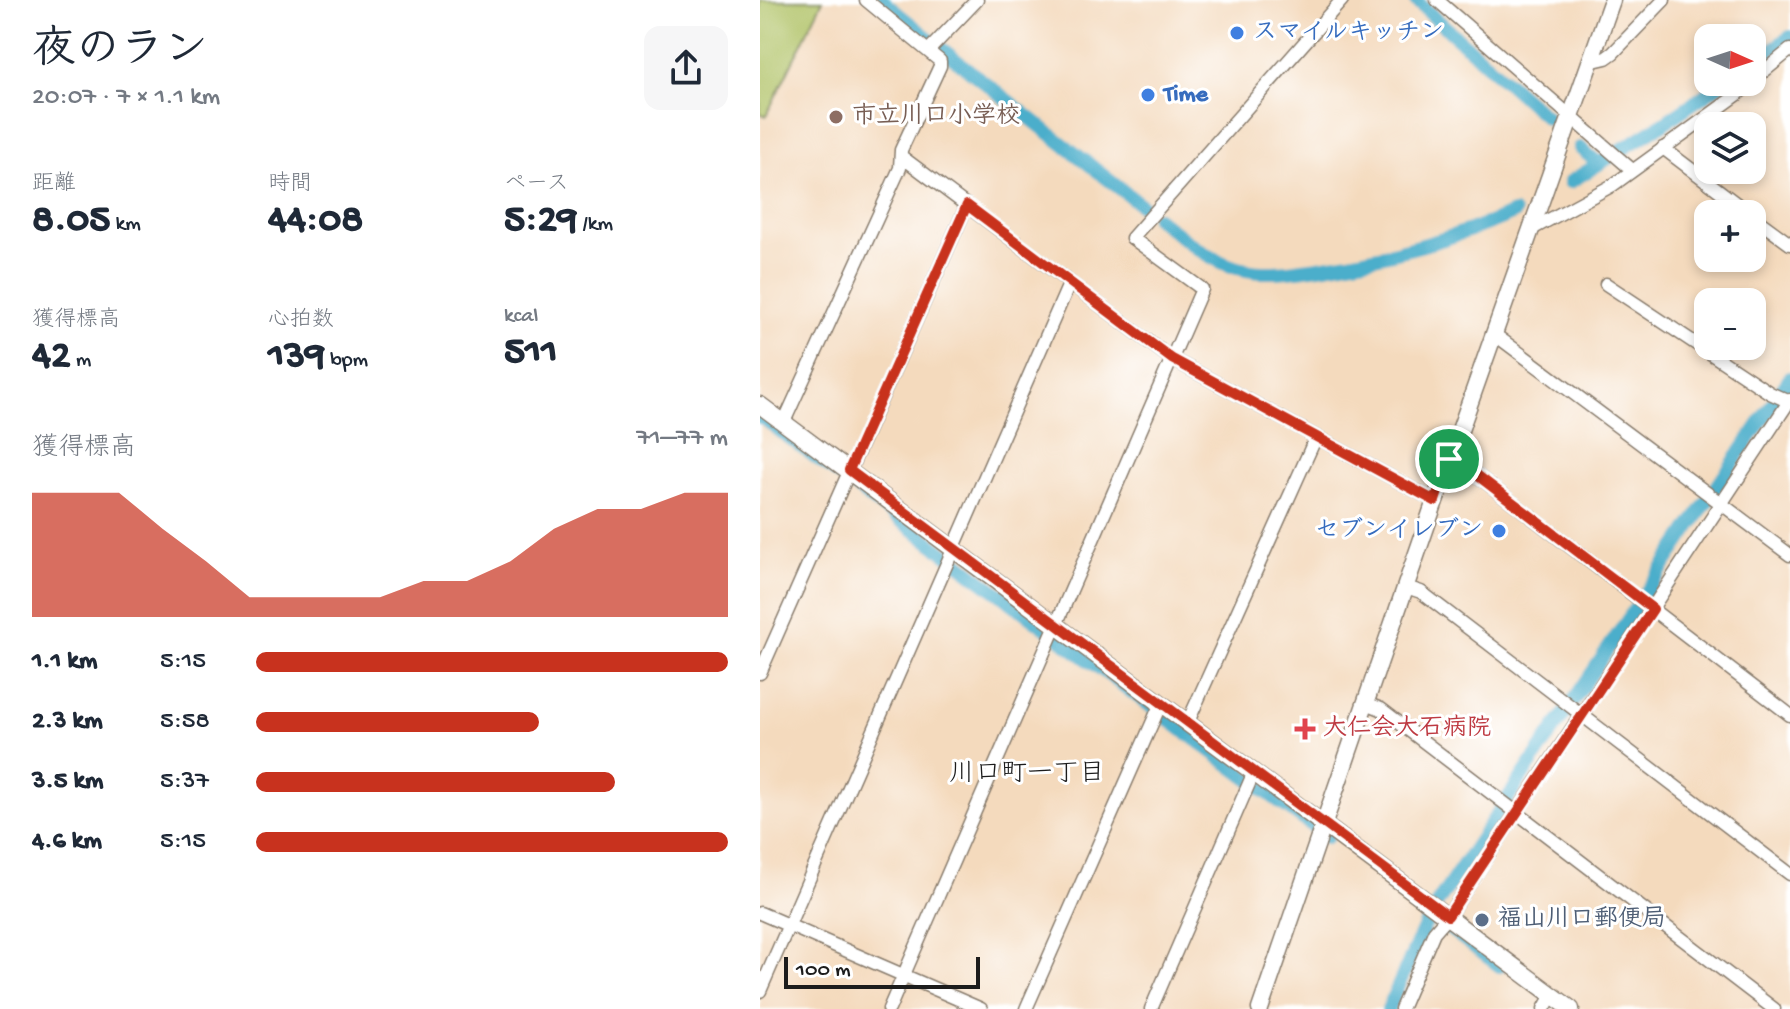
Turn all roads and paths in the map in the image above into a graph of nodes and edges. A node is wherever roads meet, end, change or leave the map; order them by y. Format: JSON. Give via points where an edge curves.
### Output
{"nodes":[{"id":1,"x":866,"y":0,"type":"edge"},
{"id":2,"x":977,"y":0,"type":"edge"},
{"id":3,"x":1342,"y":0,"type":"edge"},
{"id":4,"x":1437,"y":0,"type":"edge"},
{"id":5,"x":1612,"y":0,"type":"edge"},
{"id":6,"x":1664,"y":0,"type":"edge"},
{"id":7,"x":929,"y":50,"type":"junction"},
{"id":8,"x":1790,"y":50,"type":"edge"},
{"id":9,"x":1589,"y":62,"type":"junction"},
{"id":10,"x":1766,"y":70,"type":"edge"},
{"id":11,"x":1736,"y":96,"type":"edge"},
{"id":12,"x":1570,"y":115,"type":"junction"},
{"id":13,"x":1663,"y":148,"type":"junction"},
{"id":14,"x":902,"y":157,"type":"junction"},
{"id":15,"x":1631,"y":169,"type":"junction"},
{"id":16,"x":1731,"y":200,"type":"edge"},
{"id":17,"x":967,"y":205,"type":"junction"},
{"id":18,"x":1766,"y":226,"type":"edge"},
{"id":19,"x":1532,"y":229,"type":"junction"},
{"id":20,"x":1790,"y":244,"type":"edge"},
{"id":21,"x":1070,"y":282,"type":"junction"},
{"id":22,"x":1606,"y":284,"type":"dead end"},
{"id":23,"x":1494,"y":334,"type":"junction"},
{"id":24,"x":1172,"y":359,"type":"junction"},
{"id":25,"x":1788,"y":400,"type":"edge"},
{"id":26,"x":760,"y":405,"type":"edge"},
{"id":27,"x":784,"y":422,"type":"junction"},
{"id":28,"x":1316,"y":437,"type":"junction"},
{"id":29,"x":1449,"y":459,"type":"junction"},
{"id":30,"x":849,"y":470,"type":"junction"},
{"id":31,"x":1435,"y":501,"type":"junction"},
{"id":32,"x":1720,"y":502,"type":"junction"},
{"id":33,"x":953,"y":548,"type":"junction"},
{"id":34,"x":1790,"y":555,"type":"edge"},
{"id":35,"x":1406,"y":587,"type":"junction"},
{"id":36,"x":1650,"y":608,"type":"junction"},
{"id":37,"x":1057,"y":625,"type":"junction"},
{"id":38,"x":760,"y":673,"type":"edge"},
{"id":39,"x":1161,"y":703,"type":"junction"},
{"id":40,"x":1366,"y":703,"type":"junction"},
{"id":41,"x":1579,"y":713,"type":"junction"},
{"id":42,"x":1790,"y":715,"type":"edge"},
{"id":43,"x":1187,"y":724,"type":"junction"},
{"id":44,"x":1254,"y":772,"type":"junction"},
{"id":45,"x":1514,"y":813,"type":"junction"},
{"id":46,"x":1323,"y":823,"type":"junction"},
{"id":47,"x":1790,"y":874,"type":"edge"},
{"id":48,"x":1441,"y":911,"type":"junction"},
{"id":49,"x":760,"y":913,"type":"edge"},
{"id":50,"x":789,"y":926,"type":"junction"},
{"id":51,"x":904,"y":975,"type":"junction"},
{"id":52,"x":760,"y":991,"type":"edge"},
{"id":53,"x":1548,"y":1002,"type":"edge"},
{"id":54,"x":889,"y":1009,"type":"edge"},
{"id":55,"x":981,"y":1009,"type":"edge"},
{"id":56,"x":1026,"y":1009,"type":"edge"},
{"id":57,"x":1151,"y":1009,"type":"edge"},
{"id":58,"x":1260,"y":1009,"type":"edge"},
{"id":59,"x":1401,"y":1009,"type":"edge"},
{"id":60,"x":1571,"y":1009,"type":"edge"},
{"id":61,"x":1774,"y":1009,"type":"edge"}],
"edges":[{"from":1,"to":7,"type":"street"},
{"from":2,"to":7,"type":"street"},
{"from":3,"to":24,"type":"street","via":[[1132,238],[1202,289]]},
{"from":4,"to":12,"type":"street"},
{"from":5,"to":9,"type":"street"},
{"from":6,"to":9,"type":"street","via":[[1613,53]]},
{"from":7,"to":14,"type":"street","via":[[940,66]]},
{"from":8,"to":10,"type":"street"},
{"from":9,"to":12,"type":"street"},
{"from":11,"to":13,"type":"street"},
{"from":12,"to":15,"type":"street"},
{"from":12,"to":19,"type":"street"},
{"from":13,"to":15,"type":"street"},
{"from":13,"to":16,"type":"street"},
{"from":14,"to":17,"type":"street"},
{"from":14,"to":27,"type":"street"},
{"from":15,"to":19,"type":"street","via":[[1613,185]]},
{"from":17,"to":21,"type":"street"},
{"from":17,"to":30,"type":"street"},
{"from":18,"to":20,"type":"street"},
{"from":19,"to":23,"type":"street"},
{"from":21,"to":24,"type":"street"},
{"from":21,"to":33,"type":"street"},
{"from":22,"to":25,"type":"street"},
{"from":23,"to":29,"type":"street"},
{"from":23,"to":32,"type":"street"},
{"from":24,"to":28,"type":"street"},
{"from":24,"to":37,"type":"street"},
{"from":25,"to":32,"type":"street"},
{"from":26,"to":27,"type":"street"},
{"from":27,"to":30,"type":"street"},
{"from":28,"to":31,"type":"street"},
{"from":28,"to":43,"type":"street"},
{"from":29,"to":31,"type":"street"},
{"from":29,"to":36,"type":"street"},
{"from":30,"to":33,"type":"street"},
{"from":30,"to":38,"type":"street"},
{"from":31,"to":35,"type":"street"},
{"from":32,"to":34,"type":"street"},
{"from":32,"to":36,"type":"street"},
{"from":33,"to":37,"type":"street"},
{"from":33,"to":50,"type":"street"},
{"from":35,"to":40,"type":"street"},
{"from":35,"to":41,"type":"street","via":[[1421,592]]},
{"from":36,"to":41,"type":"street"},
{"from":36,"to":42,"type":"street"},
{"from":37,"to":39,"type":"street"},
{"from":37,"to":51,"type":"street"},
{"from":39,"to":43,"type":"street"},
{"from":39,"to":56,"type":"street"},
{"from":40,"to":45,"type":"street","via":[[1381,709]]},
{"from":40,"to":46,"type":"street"},
{"from":41,"to":45,"type":"street"},
{"from":41,"to":47,"type":"street"},
{"from":43,"to":44,"type":"street"},
{"from":44,"to":46,"type":"street"},
{"from":44,"to":57,"type":"street"},
{"from":45,"to":48,"type":"street"},
{"from":45,"to":61,"type":"street"},
{"from":46,"to":48,"type":"street"},
{"from":46,"to":58,"type":"street"},
{"from":48,"to":53,"type":"street"},
{"from":48,"to":59,"type":"street"},
{"from":49,"to":50,"type":"street"},
{"from":50,"to":51,"type":"street"},
{"from":50,"to":52,"type":"street"},
{"from":51,"to":54,"type":"street"},
{"from":51,"to":55,"type":"street"},
{"from":53,"to":60,"type":"street"}]}
